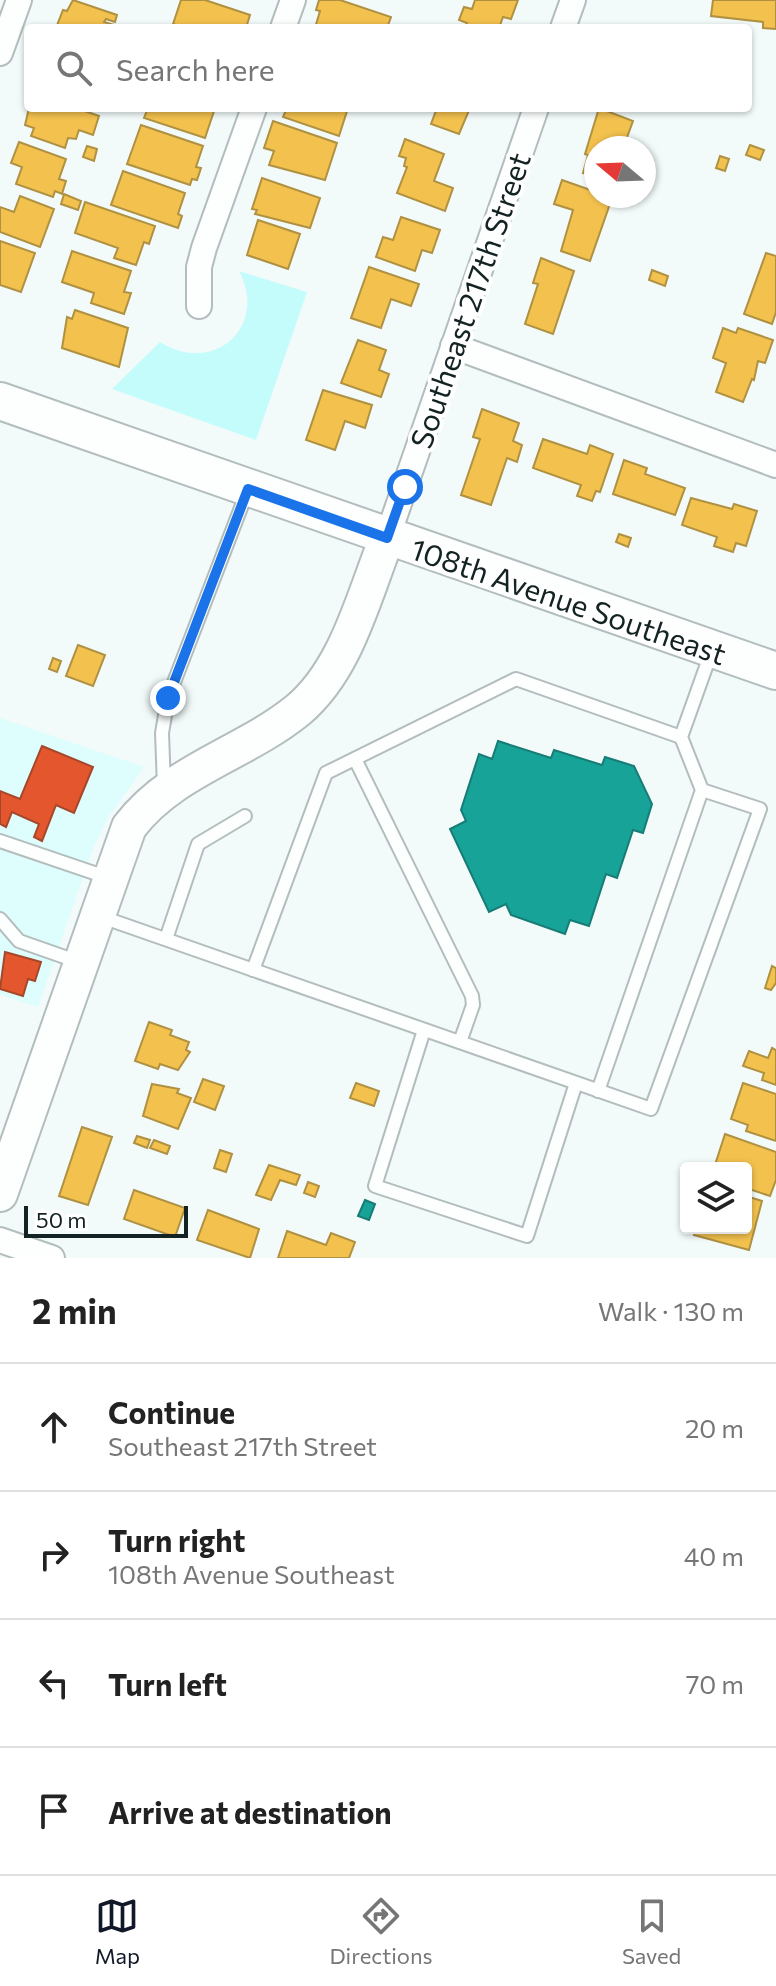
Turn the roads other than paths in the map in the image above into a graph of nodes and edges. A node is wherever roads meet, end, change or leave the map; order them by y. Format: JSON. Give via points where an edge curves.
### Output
{"nodes":[{"id":1,"x":293,"y":0,"type":"edge"},
{"id":2,"x":573,"y":0,"type":"edge"},
{"id":3,"x":11,"y":10,"type":"edge"},
{"id":4,"x":284,"y":24,"type":"edge"},
{"id":5,"x":564,"y":24,"type":"edge"},
{"id":6,"x":0,"y":53,"type":"edge"},
{"id":7,"x":253,"y":112,"type":"edge"},
{"id":8,"x":535,"y":112,"type":"edge"},
{"id":9,"x":199,"y":306,"type":"dead end"},
{"id":10,"x":453,"y":346,"type":"junction"},
{"id":11,"x":0,"y":401,"type":"edge"},
{"id":12,"x":776,"y":465,"type":"edge"},
{"id":13,"x":248,"y":489,"type":"junction"},
{"id":14,"x":387,"y":538,"type":"junction"},
{"id":15,"x":713,"y":649,"type":"junction"},
{"id":16,"x":776,"y":671,"type":"edge"},
{"id":17,"x":681,"y":737,"type":"junction"},
{"id":18,"x":355,"y":759,"type":"junction"},
{"id":19,"x":165,"y":790,"type":"junction"},
{"id":20,"x":702,"y":790,"type":"junction"},
{"id":21,"x":245,"y":816,"type":"dead end"},
{"id":22,"x":0,"y":841,"type":"edge"},
{"id":23,"x":109,"y":878,"type":"junction"},
{"id":24,"x":96,"y":915,"type":"junction"},
{"id":25,"x":0,"y":919,"type":"edge"},
{"id":26,"x":166,"y":939,"type":"junction"},
{"id":27,"x":80,"y":963,"type":"junction"},
{"id":28,"x":253,"y":970,"type":"junction"},
{"id":29,"x":424,"y":1030,"type":"junction"},
{"id":30,"x":460,"y":1042,"type":"junction"},
{"id":31,"x":576,"y":1083,"type":"junction"},
{"id":32,"x":598,"y":1091,"type":"junction"},
{"id":33,"x":0,"y":1194,"type":"edge"},
{"id":34,"x":0,"y":1240,"type":"edge"},
{"id":35,"x":52,"y":1258,"type":"edge"}],
"edges":[{"from":1,"to":4,"type":"street"},
{"from":2,"to":5,"type":"street"},
{"from":3,"to":6,"type":"street"},
{"from":7,"to":9,"type":"street","via":[[204,248]]},
{"from":8,"to":10,"type":"street","name":"Southeast 217th Street"},
{"from":10,"to":12,"type":"street"},
{"from":10,"to":14,"type":"street","name":"Southeast 217th Street"},
{"from":11,"to":13,"type":"main road","name":"108th Avenue Southeast"},
{"from":13,"to":14,"type":"main road","name":"108th Avenue Southeast"},
{"from":13,"to":19,"type":"lane","via":[[168,698],[162,733]]},
{"from":14,"to":15,"type":"main road","name":"108th Avenue Southeast"},
{"from":14,"to":19,"type":"street","via":[[342,649],[322,684],[298,710]]},
{"from":15,"to":16,"type":"main road","name":"108th Avenue Southeast"},
{"from":15,"to":17,"type":"lane"},
{"from":17,"to":18,"type":"lane","via":[[516,679]]},
{"from":17,"to":20,"type":"lane"},
{"from":18,"to":28,"type":"lane","via":[[326,773],[318,787]]},
{"from":18,"to":30,"type":"lane","via":[[472,996]]},
{"from":19,"to":23,"type":"street","via":[[129,827]]},
{"from":20,"to":32,"type":"lane"},
{"from":20,"to":32,"type":"lane","via":[[760,809],[651,1109]]},
{"from":21,"to":26,"type":"lane","via":[[198,844]]},
{"from":22,"to":23,"type":"lane"},
{"from":23,"to":24,"type":"street"},
{"from":24,"to":26,"type":"lane"},
{"from":24,"to":27,"type":"street"},
{"from":25,"to":27,"type":"lane","via":[[19,941]]},
{"from":26,"to":28,"type":"lane"},
{"from":27,"to":33,"type":"street"},
{"from":28,"to":29,"type":"lane"},
{"from":29,"to":30,"type":"lane"},
{"from":29,"to":31,"type":"lane","via":[[375,1186],[527,1236]]},
{"from":30,"to":31,"type":"lane"},
{"from":31,"to":32,"type":"lane"},
{"from":34,"to":35,"type":"street"}]}
